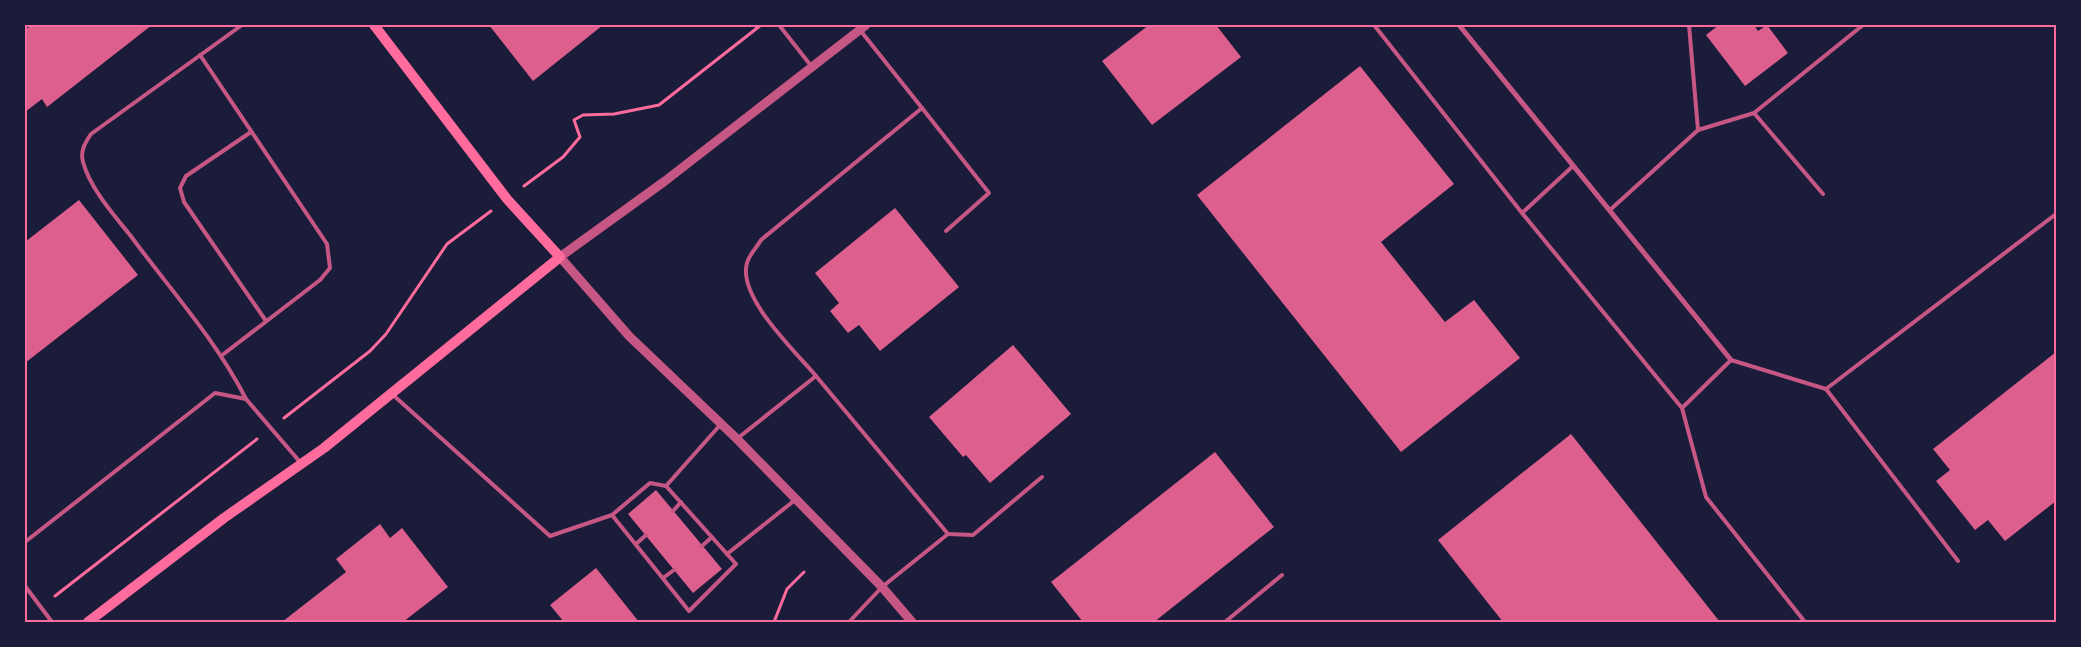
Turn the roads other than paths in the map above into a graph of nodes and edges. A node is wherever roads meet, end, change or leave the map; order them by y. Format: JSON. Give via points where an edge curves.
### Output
{"nodes":[{"id":1,"x":242,"y":25,"type":"edge"},
{"id":2,"x":374,"y":25,"type":"edge"},
{"id":3,"x":779,"y":25,"type":"edge"},
{"id":4,"x":1374,"y":25,"type":"edge"},
{"id":5,"x":1459,"y":25,"type":"edge"},
{"id":6,"x":1689,"y":25,"type":"edge"},
{"id":7,"x":1863,"y":25,"type":"edge"},
{"id":8,"x":863,"y":27,"type":"edge"},
{"id":9,"x":200,"y":55,"type":"junction"},
{"id":10,"x":812,"y":67,"type":"junction"},
{"id":11,"x":922,"y":108,"type":"junction"},
{"id":12,"x":1754,"y":113,"type":"junction"},
{"id":13,"x":1698,"y":130,"type":"junction"},
{"id":14,"x":251,"y":132,"type":"junction"},
{"id":15,"x":1573,"y":166,"type":"junction"},
{"id":16,"x":1823,"y":194,"type":"dead end"},
{"id":17,"x":1610,"y":210,"type":"junction"},
{"id":18,"x":1522,"y":213,"type":"junction"},
{"id":19,"x":2056,"y":214,"type":"edge"},
{"id":20,"x":946,"y":230,"type":"dead end"},
{"id":21,"x":560,"y":257,"type":"junction"},
{"id":22,"x":266,"y":321,"type":"junction"},
{"id":23,"x":221,"y":356,"type":"junction"},
{"id":24,"x":1731,"y":360,"type":"junction"},
{"id":25,"x":816,"y":376,"type":"junction"},
{"id":26,"x":1826,"y":389,"type":"junction"},
{"id":27,"x":392,"y":394,"type":"junction"},
{"id":28,"x":246,"y":399,"type":"junction"},
{"id":29,"x":1682,"y":408,"type":"junction"},
{"id":30,"x":721,"y":424,"type":"junction"},
{"id":31,"x":737,"y":439,"type":"junction"},
{"id":32,"x":301,"y":464,"type":"junction"},
{"id":33,"x":1042,"y":477,"type":"dead end"},
{"id":34,"x":666,"y":486,"type":"junction"},
{"id":35,"x":795,"y":500,"type":"junction"},
{"id":36,"x":681,"y":502,"type":"junction"},
{"id":37,"x":673,"y":511,"type":"dead end"},
{"id":38,"x":612,"y":515,"type":"junction"},
{"id":39,"x":948,"y":534,"type":"junction"},
{"id":40,"x":646,"y":535,"type":"dead end"},
{"id":41,"x":712,"y":537,"type":"junction"},
{"id":42,"x":25,"y":542,"type":"edge"},
{"id":43,"x":636,"y":544,"type":"junction"},
{"id":44,"x":702,"y":546,"type":"dead end"},
{"id":45,"x":727,"y":554,"type":"junction"},
{"id":46,"x":1958,"y":561,"type":"dead end"},
{"id":47,"x":674,"y":570,"type":"dead end"},
{"id":48,"x":1282,"y":575,"type":"dead end"},
{"id":49,"x":663,"y":578,"type":"junction"},
{"id":50,"x":25,"y":586,"type":"edge"},
{"id":51,"x":882,"y":587,"type":"junction"},
{"id":52,"x":52,"y":622,"type":"edge"},
{"id":53,"x":88,"y":622,"type":"edge"},
{"id":54,"x":849,"y":622,"type":"edge"},
{"id":55,"x":912,"y":622,"type":"edge"},
{"id":56,"x":1225,"y":622,"type":"edge"},
{"id":57,"x":1805,"y":622,"type":"edge"}],
"edges":[{"from":1,"to":9,"type":"lane"},
{"from":2,"to":21,"type":"main road","via":[[506,199]]},
{"from":3,"to":10,"type":"lane"},
{"from":4,"to":18,"type":"lane"},
{"from":5,"to":15,"type":"street"},
{"from":6,"to":13,"type":"lane"},
{"from":7,"to":12,"type":"lane"},
{"from":8,"to":10,"type":"street"},
{"from":8,"to":11,"type":"lane"},
{"from":9,"to":14,"type":"lane"},
{"from":9,"to":23,"type":"lane","via":[[91,134],[83,147],[82,160],[88,176],[118,220]]},
{"from":10,"to":21,"type":"street","via":[[660,185]]},
{"from":11,"to":20,"type":"lane","via":[[989,193]]},
{"from":11,"to":25,"type":"lane","via":[[761,240],[746,263],[748,286],[763,314]]},
{"from":12,"to":13,"type":"lane"},
{"from":12,"to":16,"type":"lane"},
{"from":13,"to":17,"type":"lane"},
{"from":14,"to":22,"type":"lane","via":[[327,244],[330,268],[320,280]]},
{"from":14,"to":22,"type":"lane","via":[[186,176],[180,188],[184,202]]},
{"from":15,"to":17,"type":"street"},
{"from":15,"to":18,"type":"lane"},
{"from":17,"to":24,"type":"street"},
{"from":18,"to":29,"type":"lane"},
{"from":19,"to":26,"type":"lane"},
{"from":21,"to":27,"type":"main road"},
{"from":21,"to":30,"type":"street","via":[[629,336]]},
{"from":22,"to":23,"type":"lane"},
{"from":23,"to":28,"type":"lane"},
{"from":24,"to":26,"type":"lane"},
{"from":24,"to":29,"type":"lane"},
{"from":25,"to":31,"type":"lane"},
{"from":25,"to":39,"type":"lane"},
{"from":26,"to":46,"type":"lane"},
{"from":27,"to":32,"type":"main road"},
{"from":27,"to":38,"type":"lane","via":[[550,536]]},
{"from":28,"to":32,"type":"lane"},
{"from":28,"to":42,"type":"lane","via":[[215,393]]},
{"from":29,"to":57,"type":"lane","via":[[1706,497]]},
{"from":30,"to":31,"type":"street"},
{"from":30,"to":34,"type":"lane"},
{"from":31,"to":35,"type":"street"},
{"from":32,"to":53,"type":"main road","via":[[224,518]]},
{"from":33,"to":39,"type":"lane","via":[[973,535]]},
{"from":34,"to":36,"type":"lane"},
{"from":34,"to":38,"type":"lane","via":[[650,483]]},
{"from":35,"to":45,"type":"lane"},
{"from":35,"to":51,"type":"street"},
{"from":36,"to":37,"type":"lane"},
{"from":36,"to":41,"type":"lane"},
{"from":38,"to":43,"type":"lane"},
{"from":39,"to":51,"type":"lane"},
{"from":40,"to":43,"type":"lane"},
{"from":41,"to":44,"type":"lane"},
{"from":41,"to":45,"type":"lane"},
{"from":43,"to":49,"type":"lane"},
{"from":45,"to":49,"type":"lane","via":[[736,564],[689,610]]},
{"from":47,"to":49,"type":"lane"},
{"from":48,"to":56,"type":"lane"},
{"from":50,"to":52,"type":"lane"},
{"from":51,"to":54,"type":"lane"},
{"from":51,"to":55,"type":"street"}]}
